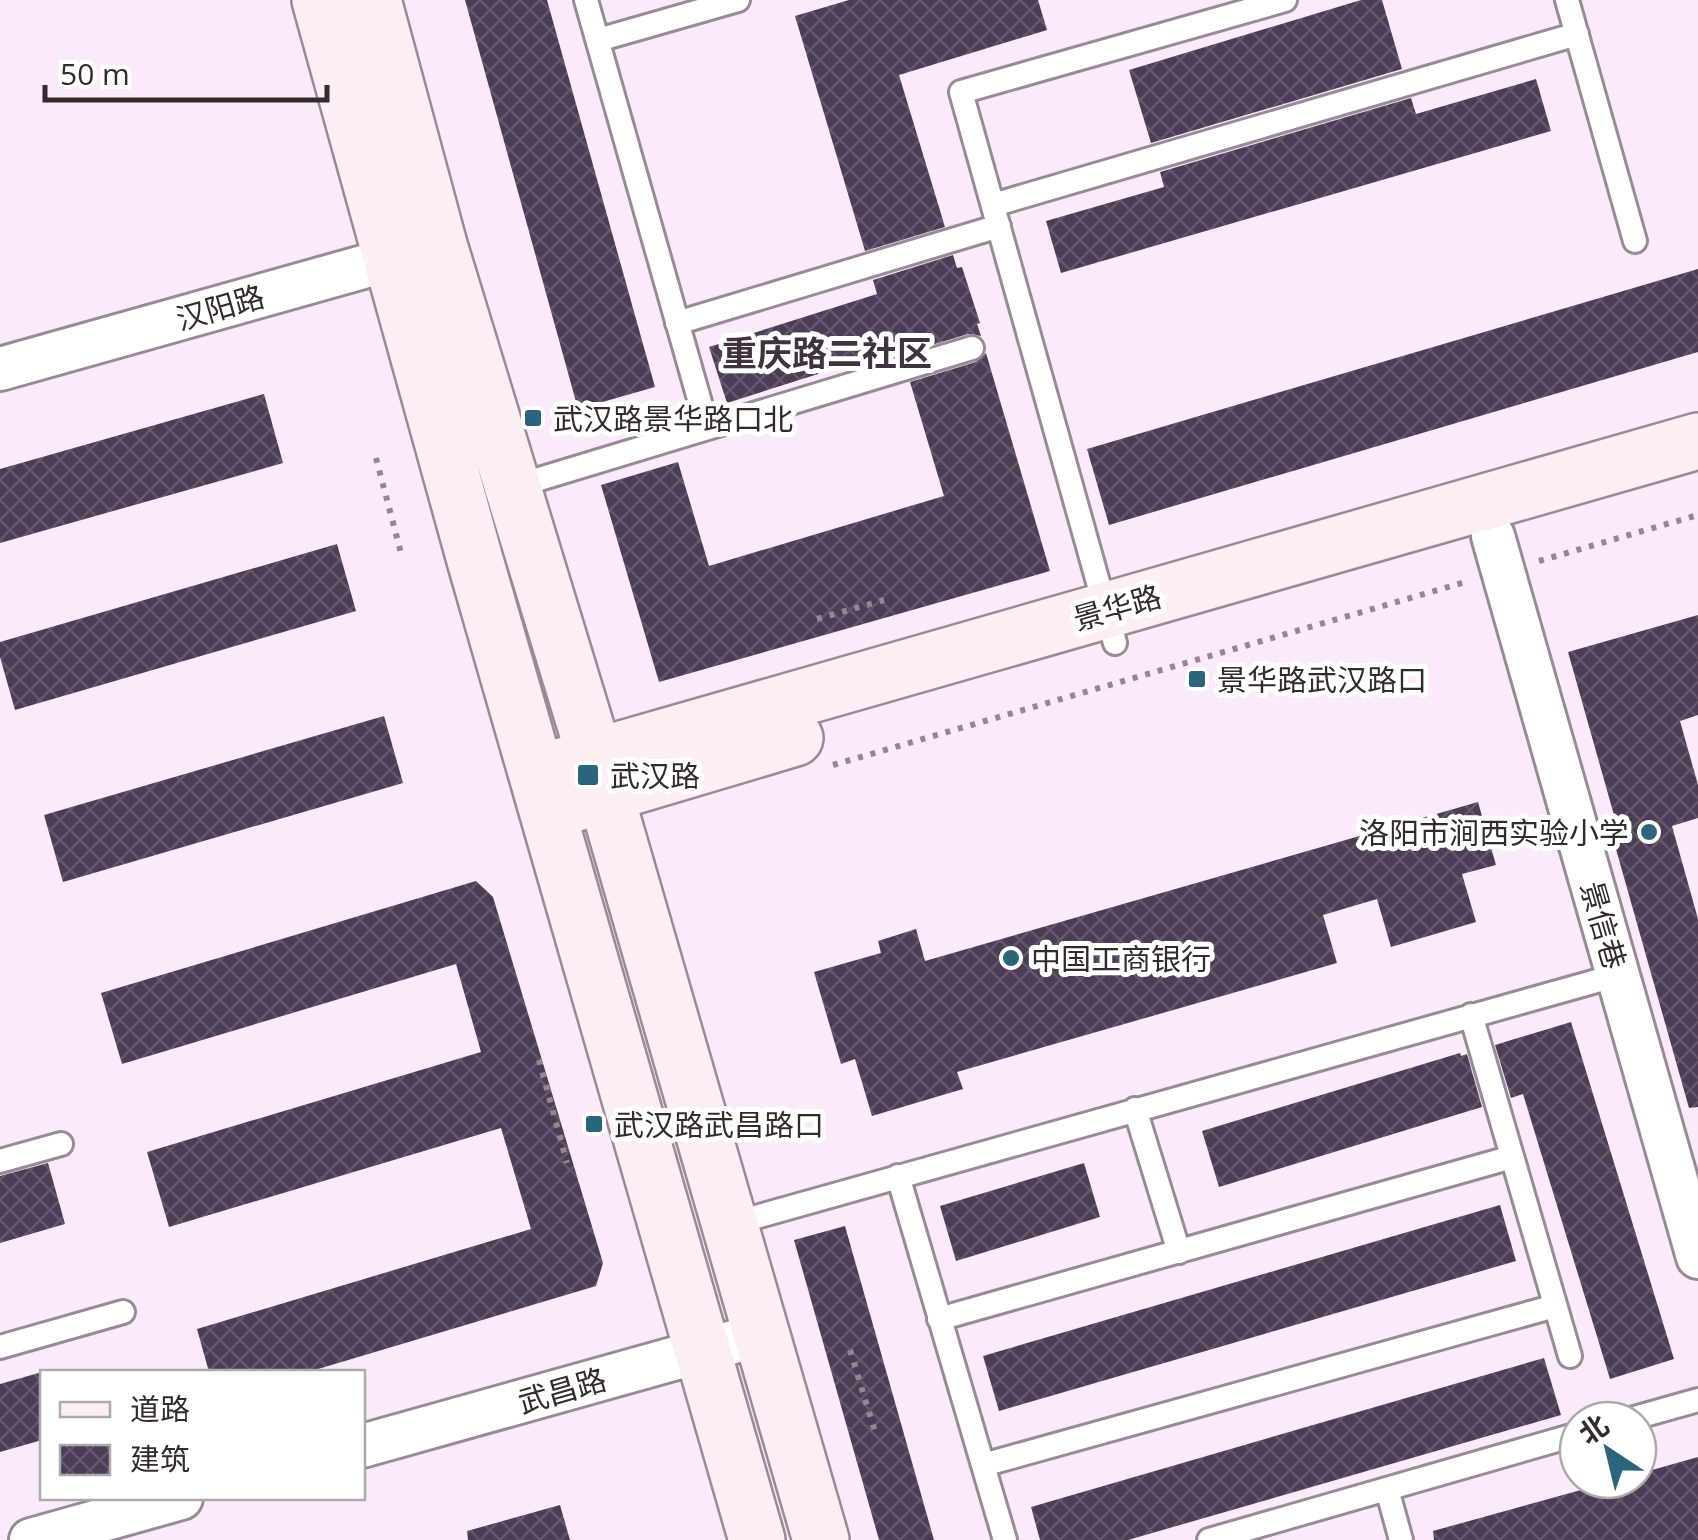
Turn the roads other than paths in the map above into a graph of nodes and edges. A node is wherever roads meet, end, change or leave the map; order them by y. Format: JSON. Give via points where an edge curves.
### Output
{"nodes":[{"id":1,"x":320,"y":0,"type":"edge"},
{"id":2,"x":373,"y":0,"type":"edge"},
{"id":3,"x":586,"y":0,"type":"edge"},
{"id":4,"x":738,"y":0,"type":"edge"},
{"id":5,"x":1284,"y":0,"type":"edge"},
{"id":6,"x":1567,"y":0,"type":"edge"},
{"id":7,"x":1577,"y":34,"type":"junction"},
{"id":8,"x":598,"y":40,"type":"junction"},
{"id":9,"x":996,"y":216,"type":"junction"},
{"id":10,"x":1634,"y":241,"type":"dead end"},
{"id":11,"x":416,"y":252,"type":"junction"},
{"id":12,"x":677,"y":323,"type":"junction"},
{"id":13,"x":972,"y":348,"type":"dead end"},
{"id":14,"x":0,"y":369,"type":"edge"},
{"id":15,"x":707,"y":427,"type":"junction"},
{"id":16,"x":1698,"y":441,"type":"edge"},
{"id":17,"x":1698,"y":478,"type":"edge"},
{"id":18,"x":513,"y":487,"type":"junction"},
{"id":19,"x":1498,"y":553,"type":"junction"},
{"id":20,"x":1111,"y":626,"type":"junction"},
{"id":21,"x":600,"y":776,"type":"junction"},
{"id":22,"x":543,"y":793,"type":"junction"},
{"id":23,"x":1618,"y":975,"type":"junction"},
{"id":24,"x":1471,"y":1016,"type":"junction"},
{"id":25,"x":1134,"y":1109,"type":"junction"},
{"id":26,"x":61,"y":1144,"type":"dead end"},
{"id":27,"x":1512,"y":1157,"type":"junction"},
{"id":28,"x":0,"y":1161,"type":"edge"},
{"id":29,"x":898,"y":1176,"type":"junction"},
{"id":30,"x":730,"y":1224,"type":"junction"},
{"id":31,"x":1178,"y":1252,"type":"junction"},
{"id":32,"x":1698,"y":1257,"type":"edge"},
{"id":33,"x":1555,"y":1306,"type":"junction"},
{"id":34,"x":124,"y":1312,"type":"dead end"},
{"id":35,"x":939,"y":1320,"type":"junction"},
{"id":36,"x":762,"y":1334,"type":"junction"},
{"id":37,"x":0,"y":1347,"type":"edge"},
{"id":38,"x":704,"y":1350,"type":"junction"},
{"id":39,"x":1570,"y":1356,"type":"dead end"},
{"id":40,"x":1698,"y":1400,"type":"edge"},
{"id":41,"x":1658,"y":1411,"type":"edge"},
{"id":42,"x":1558,"y":1440,"type":"edge"},
{"id":43,"x":365,"y":1445,"type":"edge"},
{"id":44,"x":983,"y":1466,"type":"junction"},
{"id":45,"x":1386,"y":1489,"type":"junction"},
{"id":46,"x":174,"y":1500,"type":"edge"},
{"id":47,"x":31,"y":1540,"type":"edge"},
{"id":48,"x":757,"y":1540,"type":"edge"},
{"id":49,"x":821,"y":1540,"type":"edge"},
{"id":50,"x":1004,"y":1540,"type":"edge"},
{"id":51,"x":1209,"y":1540,"type":"edge"},
{"id":52,"x":1401,"y":1540,"type":"edge"}],
"edges":[{"from":1,"to":11,"type":"main road"},
{"from":2,"to":11,"type":"main road"},
{"from":3,"to":8,"type":"lane"},
{"from":4,"to":8,"type":"lane"},
{"from":5,"to":9,"type":"lane","via":[[961,92]]},
{"from":6,"to":7,"type":"lane"},
{"from":7,"to":9,"type":"lane"},
{"from":7,"to":10,"type":"lane"},
{"from":8,"to":12,"type":"lane"},
{"from":9,"to":12,"type":"lane"},
{"from":9,"to":20,"type":"lane"},
{"from":11,"to":14,"type":"street","name":"汉阳路"},
{"from":11,"to":18,"type":"main road"},
{"from":11,"to":22,"type":"main road"},
{"from":12,"to":15,"type":"lane"},
{"from":13,"to":15,"type":"lane"},
{"from":15,"to":18,"type":"lane"},
{"from":16,"to":20,"type":"main road","name":"景华路"},
{"from":17,"to":19,"type":"main road","name":"景华路"},
{"from":18,"to":21,"type":"main road"},
{"from":19,"to":20,"type":"main road","name":"景华路"},
{"from":19,"to":23,"type":"street","name":"景信巷"},
{"from":20,"to":21,"type":"main road","name":"景华路"},
{"from":21,"to":22,"type":"main road","name":"景华路"},
{"from":21,"to":30,"type":"main road"},
{"from":22,"to":38,"type":"main road"},
{"from":23,"to":24,"type":"lane"},
{"from":23,"to":32,"type":"street","name":"景信巷"},
{"from":24,"to":25,"type":"lane"},
{"from":24,"to":27,"type":"lane"},
{"from":25,"to":29,"type":"lane"},
{"from":25,"to":31,"type":"lane"},
{"from":26,"to":28,"type":"lane"},
{"from":27,"to":31,"type":"lane"},
{"from":27,"to":33,"type":"lane"},
{"from":29,"to":30,"type":"lane"},
{"from":29,"to":35,"type":"lane"},
{"from":30,"to":36,"type":"main road"},
{"from":31,"to":35,"type":"lane"},
{"from":33,"to":39,"type":"lane"},
{"from":33,"to":44,"type":"lane"},
{"from":34,"to":37,"type":"lane"},
{"from":35,"to":44,"type":"lane"},
{"from":36,"to":38,"type":"street","name":"武昌路"},
{"from":36,"to":49,"type":"main road"},
{"from":38,"to":43,"type":"street","name":"武昌路"},
{"from":38,"to":48,"type":"main road"},
{"from":40,"to":41,"type":"lane"},
{"from":42,"to":45,"type":"lane"},
{"from":44,"to":50,"type":"lane"},
{"from":45,"to":51,"type":"lane"},
{"from":45,"to":52,"type":"lane"},
{"from":46,"to":47,"type":"street"}]}
